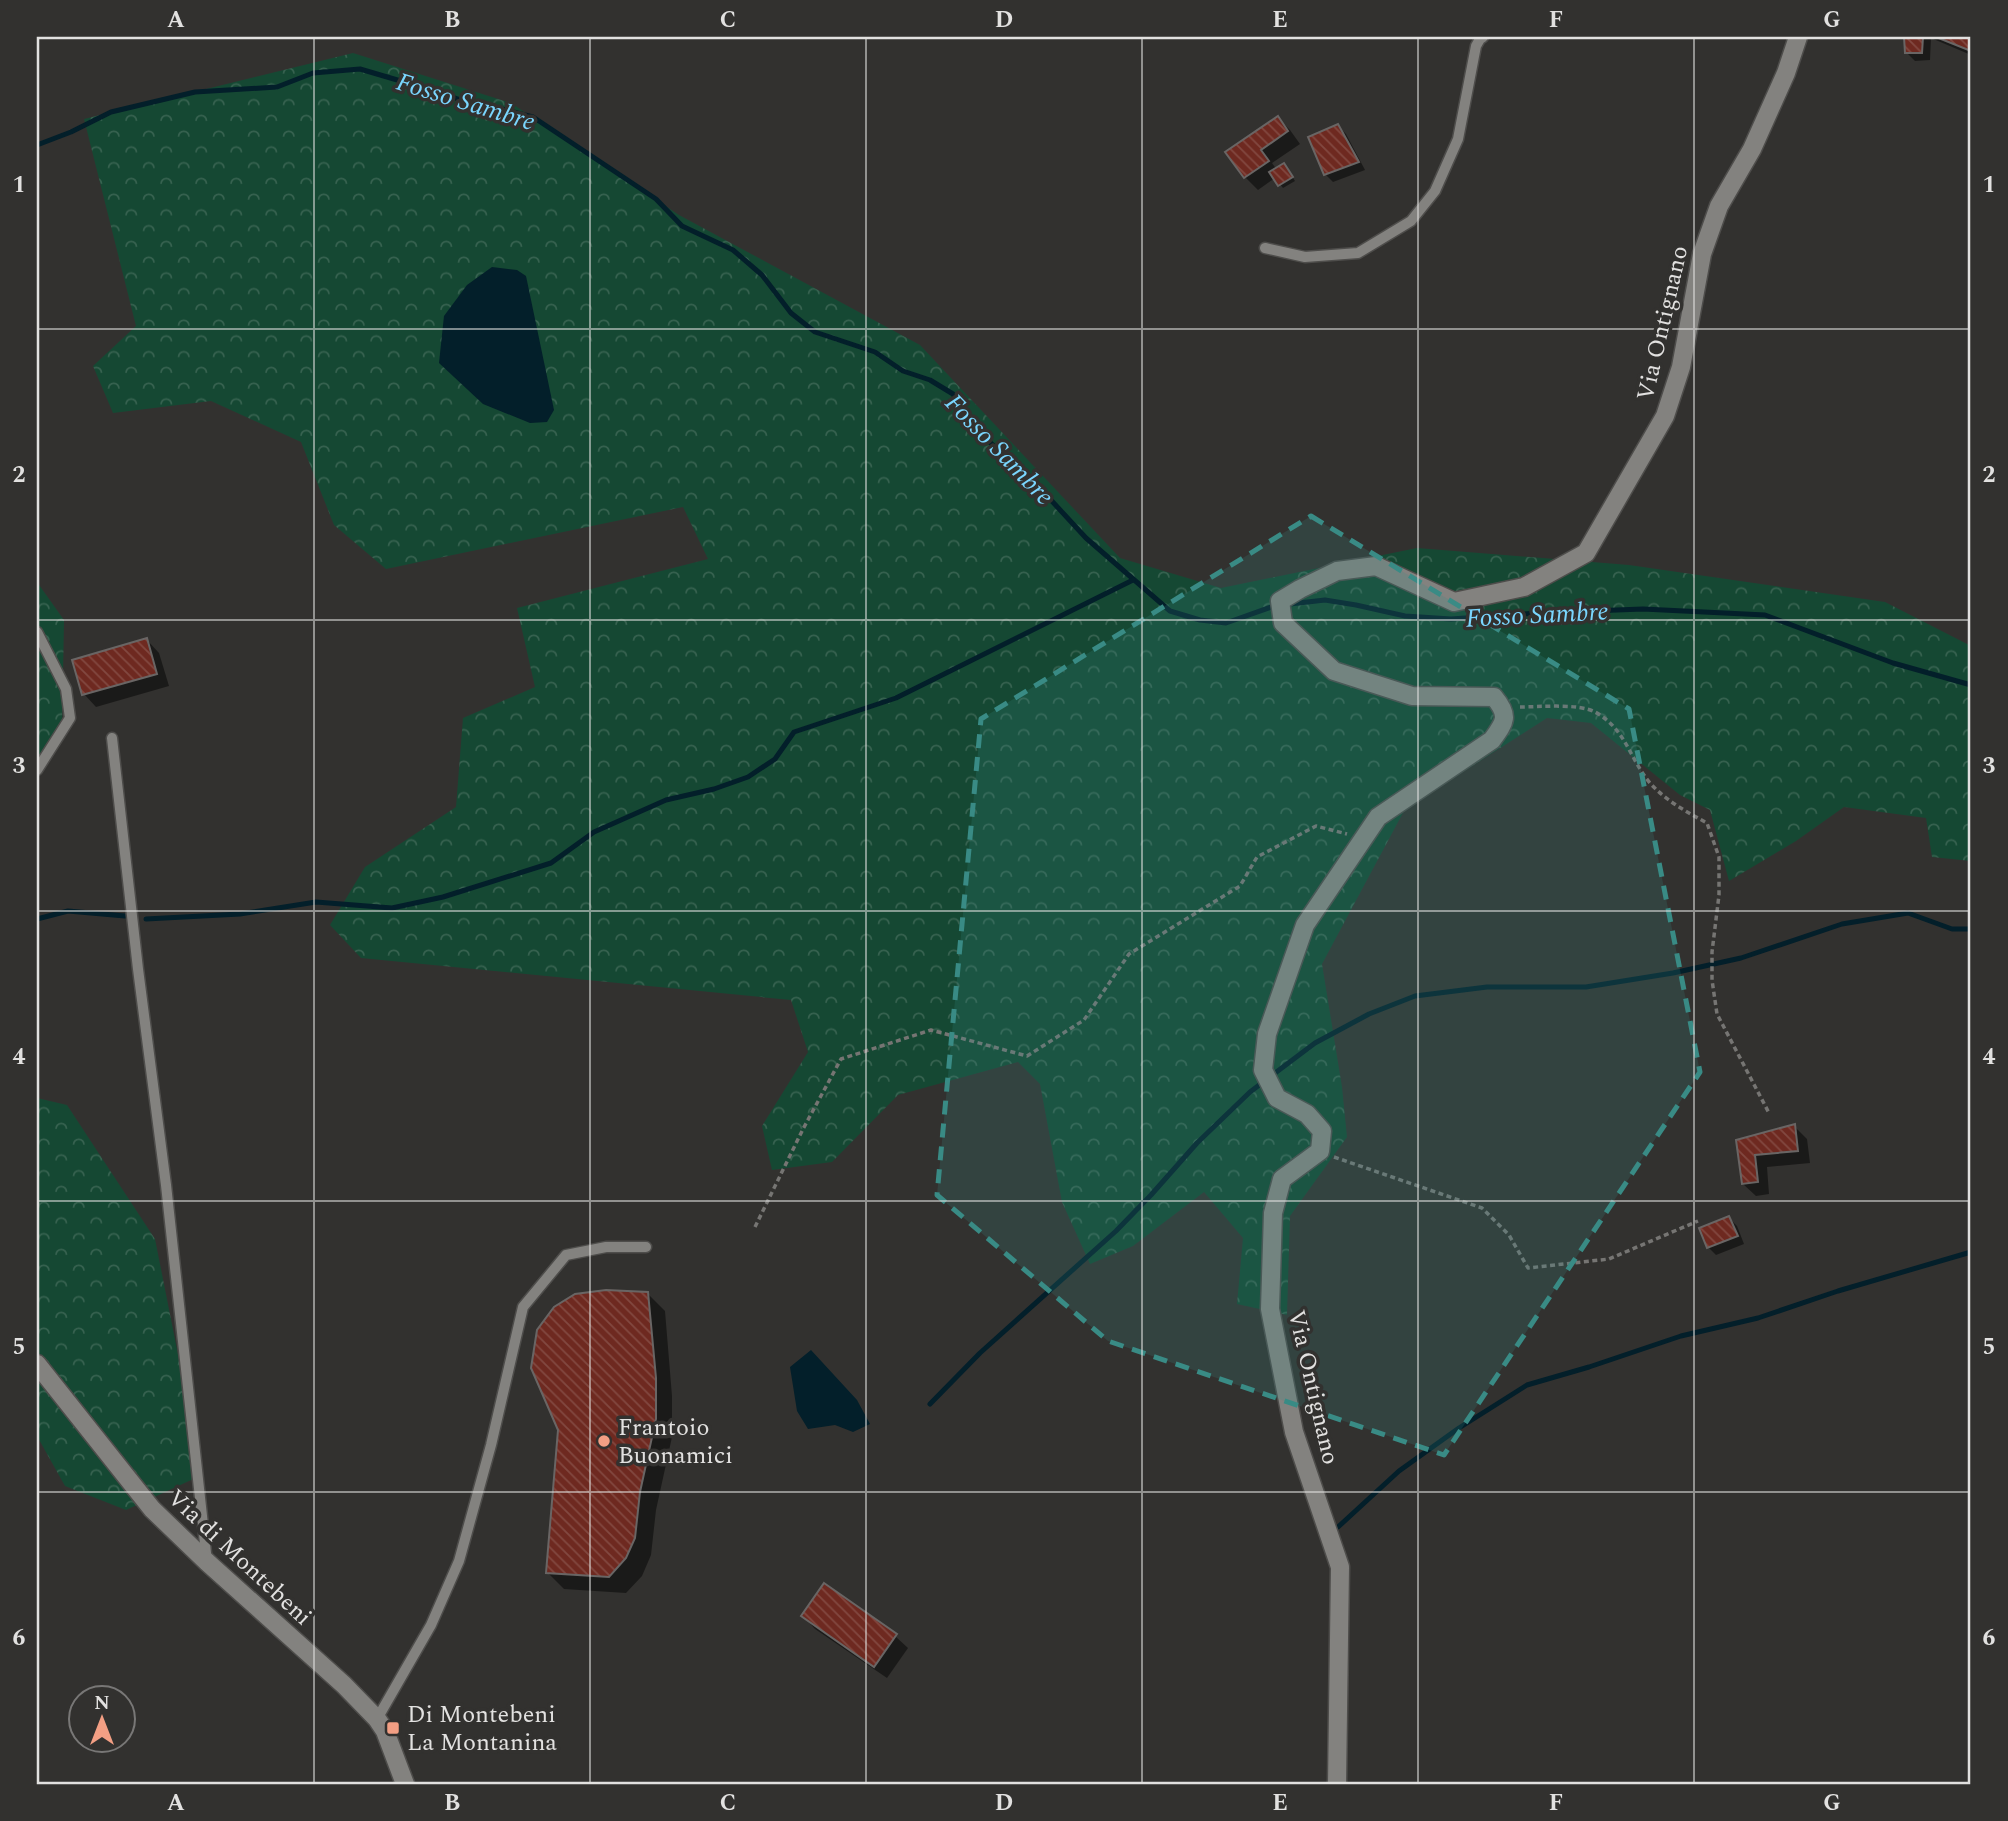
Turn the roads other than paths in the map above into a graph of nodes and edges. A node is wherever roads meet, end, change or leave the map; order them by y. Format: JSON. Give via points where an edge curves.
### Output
{"nodes":[{"id":1,"x":1483,"y":37,"type":"edge"},
{"id":2,"x":1798,"y":37,"type":"edge"},
{"id":3,"x":1265,"y":248,"type":"dead end"},
{"id":4,"x":37,"y":632,"type":"edge"},
{"id":5,"x":112,"y":738,"type":"dead end"},
{"id":6,"x":37,"y":770,"type":"edge"},
{"id":7,"x":646,"y":1247,"type":"dead end"},
{"id":8,"x":37,"y":1364,"type":"edge"},
{"id":9,"x":207,"y":1562,"type":"junction"},
{"id":10,"x":377,"y":1718,"type":"junction"},
{"id":11,"x":405,"y":1784,"type":"edge"},
{"id":12,"x":1338,"y":1784,"type":"edge"}],
"edges":[{"from":1,"to":3,"type":"lane","via":[[1476,46],[1458,139],[1435,191],[1411,221],[1358,253],[1305,257]]},
{"from":2,"to":12,"type":"street","name":"Via Ontignano","via":[[1752,149],[1719,206],[1702,254],[1681,367],[1665,416],[1586,553],[1524,587],[1454,602],[1376,566],[1337,571],[1280,600],[1283,623],[1334,671],[1412,696],[1494,697],[1504,708],[1504,722],[1492,740],[1378,817],[1305,925],[1267,1034],[1264,1070],[1277,1098],[1307,1114],[1322,1131],[1320,1151],[1282,1179],[1273,1213],[1270,1309],[1294,1432],[1340,1567]]},
{"from":4,"to":6,"type":"lane","via":[[66,689],[70,718]]},
{"from":5,"to":9,"type":"lane"},
{"from":7,"to":10,"type":"lane","via":[[606,1247],[566,1255],[523,1307],[459,1561],[431,1625]]},
{"from":8,"to":9,"type":"street","name":"Via di Montebeni","via":[[152,1509]]},
{"from":9,"to":10,"type":"street","name":"Via di Montebeni"},
{"from":10,"to":11,"type":"street","name":"Via di Montebeni"}]}
